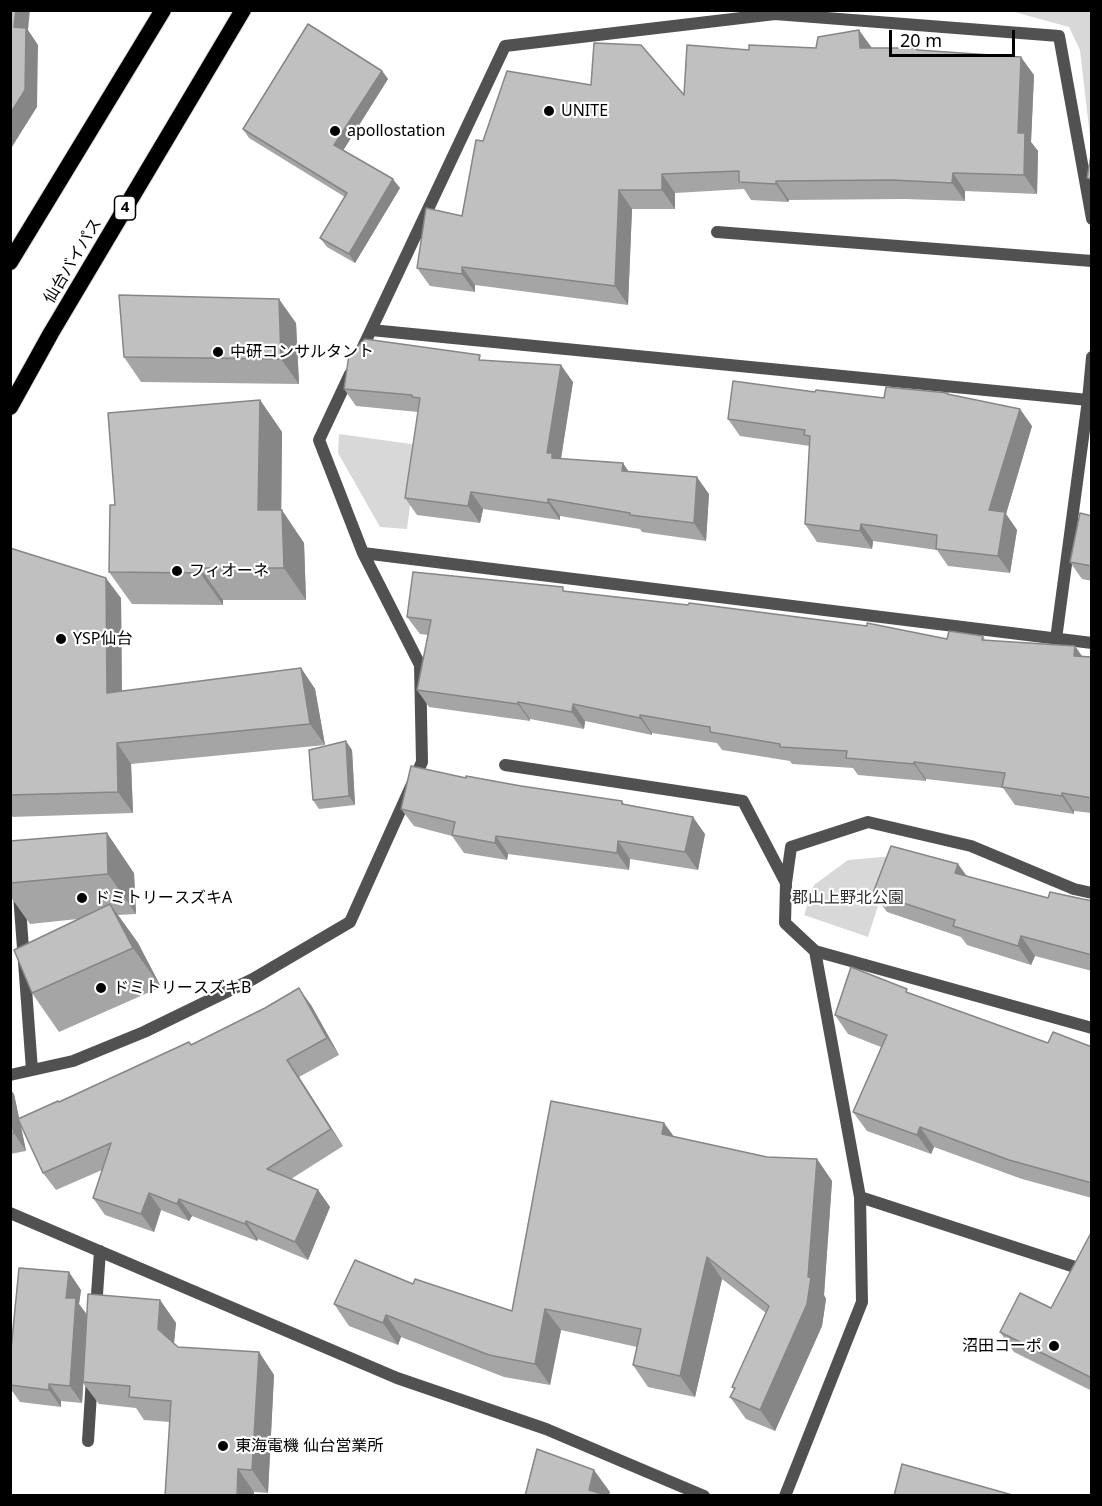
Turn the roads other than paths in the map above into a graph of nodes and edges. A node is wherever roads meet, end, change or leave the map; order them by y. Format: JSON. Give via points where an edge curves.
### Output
{"nodes":[{"id":1,"x":163,"y":10,"type":"edge"},
{"id":2,"x":243,"y":10,"type":"edge"},
{"id":3,"x":1092,"y":219,"type":"edge"},
{"id":4,"x":717,"y":232,"type":"dead end"},
{"id":5,"x":1092,"y":261,"type":"edge"},
{"id":6,"x":10,"y":262,"type":"edge"},
{"id":7,"x":371,"y":330,"type":"junction"},
{"id":8,"x":1092,"y":357,"type":"edge"},
{"id":9,"x":1088,"y":400,"type":"junction"},
{"id":10,"x":10,"y":407,"type":"edge"},
{"id":11,"x":363,"y":553,"type":"junction"},
{"id":12,"x":1056,"y":639,"type":"junction"},
{"id":13,"x":1092,"y":643,"type":"edge"},
{"id":14,"x":505,"y":765,"type":"dead end"},
{"id":15,"x":18,"y":881,"type":"edge"},
{"id":16,"x":786,"y":883,"type":"junction"},
{"id":17,"x":1092,"y":893,"type":"edge"},
{"id":18,"x":815,"y":951,"type":"junction"},
{"id":19,"x":1092,"y":1028,"type":"edge"},
{"id":20,"x":32,"y":1070,"type":"junction"},
{"id":21,"x":10,"y":1075,"type":"edge"},
{"id":22,"x":860,"y":1197,"type":"junction"},
{"id":23,"x":10,"y":1213,"type":"edge"},
{"id":24,"x":1092,"y":1248,"type":"edge"},
{"id":25,"x":100,"y":1251,"type":"junction"},
{"id":26,"x":96,"y":1322,"type":"edge"},
{"id":27,"x":93,"y":1370,"type":"edge"},
{"id":28,"x":88,"y":1441,"type":"dead end"},
{"id":29,"x":704,"y":1496,"type":"edge"},
{"id":30,"x":785,"y":1496,"type":"edge"}],
"edges":[{"from":1,"to":6,"type":"highway"},
{"from":2,"to":10,"type":"highway","name":"仙台バイパス","number":"4"},
{"from":3,"to":7,"type":"street","via":[[1059,36],[775,14],[505,46]]},
{"from":4,"to":5,"type":"street"},
{"from":7,"to":9,"type":"street"},
{"from":7,"to":11,"type":"street","via":[[320,440]]},
{"from":8,"to":9,"type":"street"},
{"from":9,"to":12,"type":"street"},
{"from":11,"to":12,"type":"street"},
{"from":11,"to":20,"type":"street","via":[[420,665],[422,762],[350,922],[253,979],[144,1032],[73,1061]]},
{"from":12,"to":13,"type":"street"},
{"from":14,"to":16,"type":"street","via":[[743,801]]},
{"from":15,"to":20,"type":"street"},
{"from":16,"to":17,"type":"street","via":[[791,847],[868,822],[971,846]]},
{"from":16,"to":18,"type":"street","via":[[785,922]]},
{"from":18,"to":19,"type":"street"},
{"from":18,"to":22,"type":"street"},
{"from":20,"to":21,"type":"street"},
{"from":22,"to":24,"type":"street","via":[[1081,1269]]},
{"from":22,"to":30,"type":"street","via":[[862,1302]]},
{"from":23,"to":25,"type":"street"},
{"from":25,"to":26,"type":"street"},
{"from":25,"to":29,"type":"street","via":[[397,1378],[546,1429]]},
{"from":27,"to":28,"type":"street"}]}
